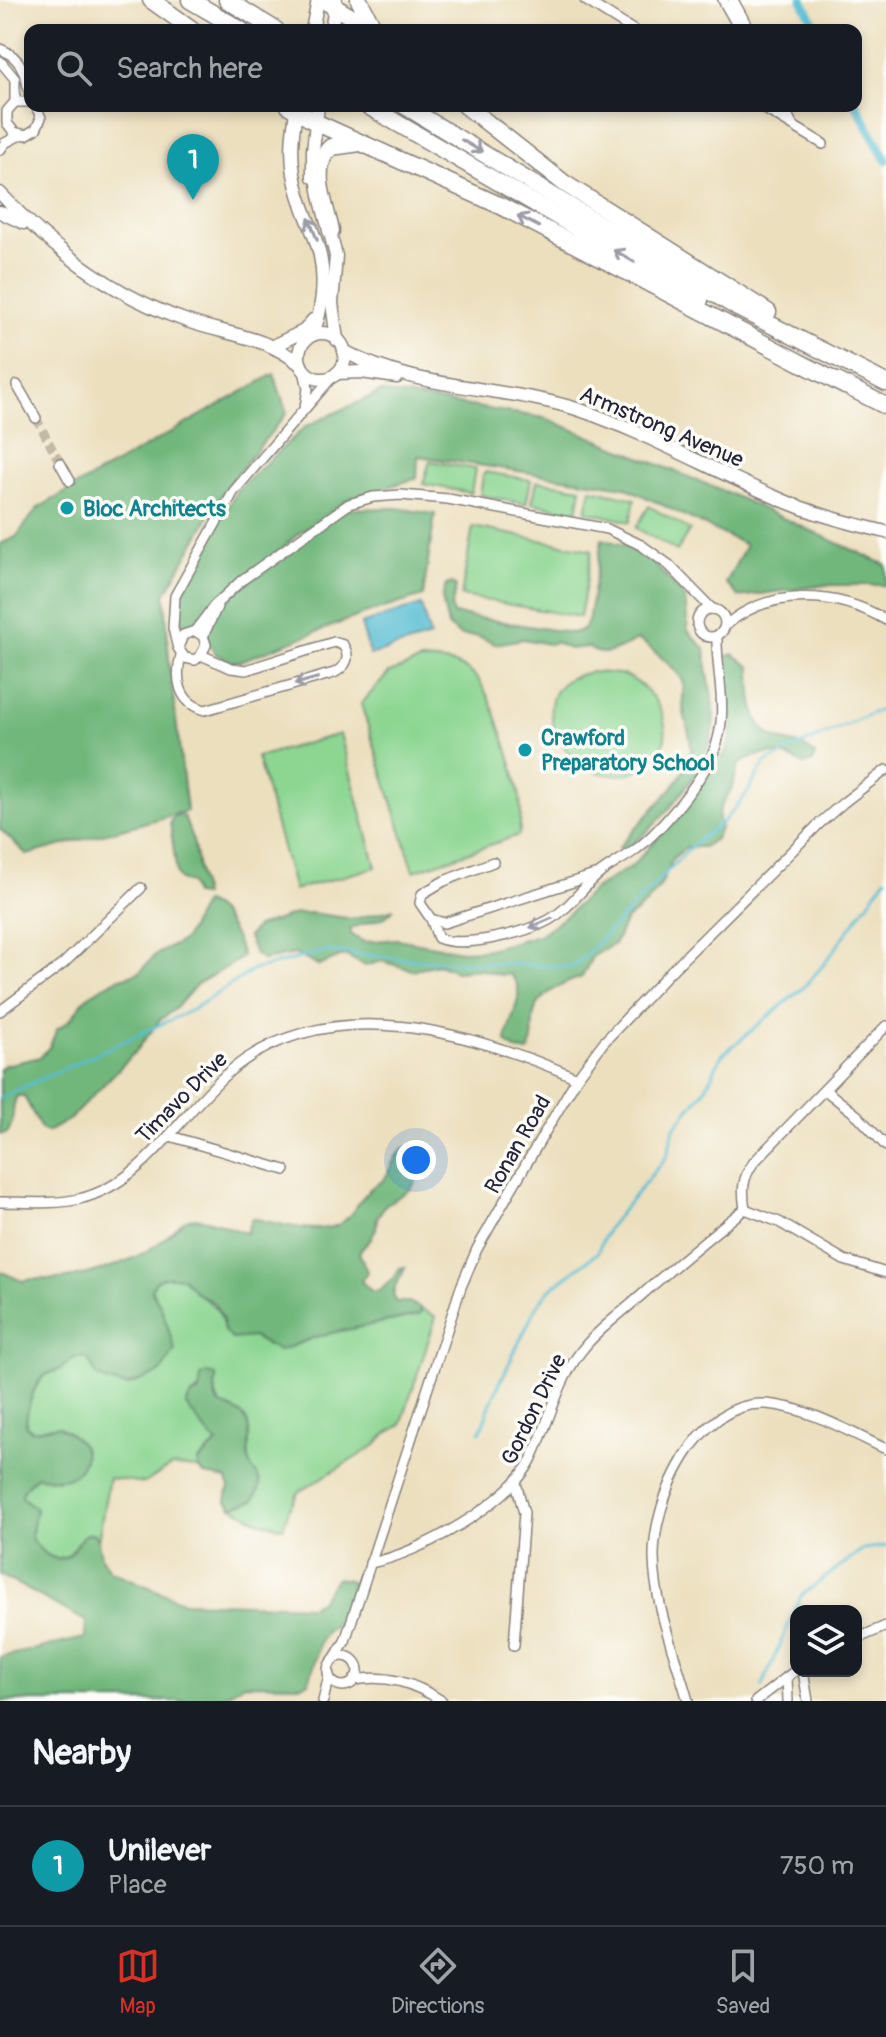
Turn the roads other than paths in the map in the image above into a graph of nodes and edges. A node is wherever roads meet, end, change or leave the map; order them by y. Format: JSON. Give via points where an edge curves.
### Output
{"nodes":[{"id":1,"x":151,"y":0,"type":"edge"},
{"id":2,"x":190,"y":0,"type":"edge"},
{"id":3,"x":227,"y":0,"type":"edge"},
{"id":4,"x":359,"y":0,"type":"edge"},
{"id":5,"x":585,"y":0,"type":"edge"},
{"id":6,"x":723,"y":0,"type":"edge"},
{"id":7,"x":733,"y":0,"type":"edge"},
{"id":8,"x":328,"y":2,"type":"edge"},
{"id":9,"x":185,"y":24,"type":"edge"},
{"id":10,"x":231,"y":24,"type":"edge"},
{"id":11,"x":266,"y":24,"type":"edge"},
{"id":12,"x":315,"y":24,"type":"edge"},
{"id":13,"x":330,"y":24,"type":"edge"},
{"id":14,"x":364,"y":24,"type":"edge"},
{"id":15,"x":371,"y":24,"type":"edge"},
{"id":16,"x":623,"y":24,"type":"edge"},
{"id":17,"x":736,"y":24,"type":"edge"},
{"id":18,"x":745,"y":24,"type":"edge"},
{"id":19,"x":0,"y":49,"type":"edge"},
{"id":20,"x":0,"y":61,"type":"edge"},
{"id":21,"x":24,"y":68,"type":"edge"},
{"id":22,"x":15,"y":102,"type":"junction"},
{"id":23,"x":24,"y":102,"type":"edge"},
{"id":24,"x":40,"y":112,"type":"edge"},
{"id":25,"x":294,"y":112,"type":"edge"},
{"id":26,"x":378,"y":112,"type":"edge"},
{"id":27,"x":415,"y":112,"type":"edge"},
{"id":28,"x":474,"y":112,"type":"edge"},
{"id":29,"x":770,"y":112,"type":"edge"},
{"id":30,"x":786,"y":112,"type":"edge"},
{"id":31,"x":316,"y":114,"type":"edge"},
{"id":32,"x":7,"y":123,"type":"junction"},
{"id":33,"x":794,"y":127,"type":"junction"},
{"id":34,"x":0,"y":132,"type":"edge"},
{"id":35,"x":20,"y":135,"type":"junction"},
{"id":36,"x":361,"y":143,"type":"junction"},
{"id":37,"x":823,"y":144,"type":"dead end"},
{"id":38,"x":0,"y":150,"type":"edge"},
{"id":39,"x":0,"y":193,"type":"edge"},
{"id":40,"x":0,"y":212,"type":"edge"},
{"id":41,"x":30,"y":226,"type":"junction"},
{"id":42,"x":331,"y":231,"type":"junction"},
{"id":43,"x":321,"y":306,"type":"junction"},
{"id":44,"x":307,"y":339,"type":"junction"},
{"id":45,"x":272,"y":343,"type":"junction"},
{"id":46,"x":340,"y":345,"type":"junction"},
{"id":47,"x":302,"y":368,"type":"junction"},
{"id":48,"x":335,"y":375,"type":"junction"},
{"id":49,"x":415,"y":378,"type":"junction"},
{"id":50,"x":879,"y":381,"type":"edge"},
{"id":51,"x":17,"y":385,"type":"dead end"},
{"id":52,"x":845,"y":386,"type":"junction"},
{"id":53,"x":886,"y":406,"type":"edge"},
{"id":54,"x":305,"y":407,"type":"junction"},
{"id":55,"x":36,"y":418,"type":"tunnel mouth"},
{"id":56,"x":60,"y":463,"type":"tunnel mouth"},
{"id":57,"x":70,"y":481,"type":"dead end"},
{"id":58,"x":886,"y":532,"type":"edge"},
{"id":59,"x":694,"y":591,"type":"junction"},
{"id":60,"x":716,"y":611,"type":"junction"},
{"id":61,"x":741,"y":611,"type":"junction"},
{"id":62,"x":699,"y":616,"type":"junction"},
{"id":63,"x":886,"y":620,"type":"edge"},
{"id":64,"x":173,"y":621,"type":"junction"},
{"id":65,"x":725,"y":626,"type":"junction"},
{"id":66,"x":199,"y":634,"type":"junction"},
{"id":67,"x":183,"y":635,"type":"junction"},
{"id":68,"x":712,"y":637,"type":"junction"},
{"id":69,"x":180,"y":652,"type":"junction"},
{"id":70,"x":203,"y":652,"type":"junction"},
{"id":71,"x":886,"y":770,"type":"edge"},
{"id":72,"x":493,"y":862,"type":"dead end"},
{"id":73,"x":600,"y":873,"type":"junction"},
{"id":74,"x":141,"y":888,"type":"dead end"},
{"id":75,"x":431,"y":919,"type":"junction"},
{"id":76,"x":0,"y":1011,"type":"edge"},
{"id":77,"x":886,"y":1026,"type":"edge"},
{"id":78,"x":577,"y":1078,"type":"junction"},
{"id":79,"x":825,"y":1090,"type":"junction"},
{"id":80,"x":170,"y":1136,"type":"junction"},
{"id":81,"x":886,"y":1146,"type":"edge"},
{"id":82,"x":285,"y":1170,"type":"dead end"},
{"id":83,"x":0,"y":1202,"type":"edge"},
{"id":84,"x":745,"y":1209,"type":"junction"},
{"id":85,"x":886,"y":1273,"type":"edge"},
{"id":86,"x":886,"y":1449,"type":"edge"},
{"id":87,"x":516,"y":1483,"type":"junction"},
{"id":88,"x":370,"y":1563,"type":"junction"},
{"id":89,"x":886,"y":1626,"type":"edge"},
{"id":90,"x":862,"y":1636,"type":"edge"},
{"id":91,"x":345,"y":1641,"type":"junction"},
{"id":92,"x":514,"y":1645,"type":"dead end"},
{"id":93,"x":348,"y":1657,"type":"junction"},
{"id":94,"x":334,"y":1659,"type":"junction"},
{"id":95,"x":357,"y":1666,"type":"junction"},
{"id":96,"x":329,"y":1675,"type":"junction"},
{"id":97,"x":790,"y":1676,"type":"edge"},
{"id":98,"x":370,"y":1677,"type":"junction"},
{"id":99,"x":792,"y":1677,"type":"edge"},
{"id":100,"x":804,"y":1677,"type":"edge"},
{"id":101,"x":354,"y":1680,"type":"junction"},
{"id":102,"x":344,"y":1686,"type":"junction"},
{"id":103,"x":324,"y":1701,"type":"edge"},
{"id":104,"x":442,"y":1701,"type":"edge"},
{"id":105,"x":688,"y":1701,"type":"edge"},
{"id":106,"x":756,"y":1701,"type":"edge"},
{"id":107,"x":788,"y":1701,"type":"edge"},
{"id":108,"x":808,"y":1701,"type":"edge"}],
"edges":[{"from":1,"to":9,"type":"highway"},
{"from":2,"to":10,"type":"highway"},
{"from":3,"to":11,"type":"highway"},
{"from":4,"to":15,"type":"highway"},
{"from":5,"to":16,"type":"street"},
{"from":6,"to":17,"type":"street"},
{"from":7,"to":18,"type":"street"},
{"from":8,"to":12,"type":"street"},
{"from":8,"to":13,"type":"street"},
{"from":8,"to":14,"type":"highway"},
{"from":19,"to":21,"type":"street"},
{"from":20,"to":22,"type":"street","via":[[15,79]]},
{"from":22,"to":23,"type":"street"},
{"from":22,"to":32,"type":"street","via":[[7,111]]},
{"from":24,"to":35,"type":"street","via":[[39,124]]},
{"from":43,"to":25,"type":"street","one_way":true,"via":[[322,257],[292,163]]},
{"from":52,"to":26,"type":"highway","one_way":true},
{"from":27,"to":50,"type":"highway","one_way":true,"via":[[736,307]]},
{"from":28,"to":50,"type":"highway","via":[[564,183]]},
{"from":29,"to":33,"type":"street"},
{"from":30,"to":33,"type":"street"},
{"from":31,"to":36,"type":"highway"},
{"from":31,"to":42,"type":"street","via":[[313,173]]},
{"from":32,"to":34,"type":"street"},
{"from":32,"to":35,"type":"street"},
{"from":33,"to":37,"type":"street"},
{"from":35,"to":38,"type":"street"},
{"from":36,"to":42,"type":"highway","via":[[331,147],[319,164]]},
{"from":52,"to":36,"type":"highway","one_way":true,"via":[[501,206]]},
{"from":39,"to":41,"type":"street"},
{"from":40,"to":41,"type":"street"},
{"from":41,"to":45,"type":"street","via":[[103,281],[153,308]]},
{"from":42,"to":46,"type":"street","via":[[336,256],[332,303]]},
{"from":43,"to":44,"type":"street"},
{"from":43,"to":45,"type":"street","via":[[304,331]]},
{"from":44,"to":45,"type":"street"},
{"from":44,"to":46,"type":"street","via":[[327,334]]},
{"from":44,"to":47,"type":"street","via":[[300,352]]},
{"from":45,"to":47,"type":"street"},
{"from":46,"to":48,"type":"street","via":[[343,363]]},
{"from":46,"to":49,"type":"street","name":"Armstrong Avenue","via":[[361,360]]},
{"from":47,"to":48,"type":"street","via":[[320,379]]},
{"from":47,"to":54,"type":"street","via":[[308,389]]},
{"from":48,"to":49,"type":"street","name":"Armstrong Avenue"},
{"from":48,"to":54,"type":"street"},
{"from":49,"to":58,"type":"street","name":"Armstrong Avenue","via":[[540,399],[584,412],[778,499]]},
{"from":51,"to":55,"type":"street"},
{"from":52,"to":53,"type":"highway"},
{"from":54,"to":64,"type":"street","via":[[234,491],[175,596]]},
{"from":56,"to":57,"type":"street"},
{"from":59,"to":60,"type":"street"},
{"from":59,"to":62,"type":"street"},
{"from":59,"to":66,"type":"street","via":[[641,545],[607,529],[448,499],[373,497],[349,504],[242,580]]},
{"from":60,"to":61,"type":"street"},
{"from":60,"to":62,"type":"street"},
{"from":60,"to":65,"type":"street"},
{"from":61,"to":63,"type":"street","via":[[812,597],[864,608]]},
{"from":61,"to":65,"type":"street"},
{"from":62,"to":68,"type":"street","via":[[698,630]]},
{"from":64,"to":67,"type":"street"},
{"from":64,"to":69,"type":"street"},
{"from":65,"to":68,"type":"street"},
{"from":66,"to":67,"type":"street"},
{"from":66,"to":70,"type":"street"},
{"from":67,"to":69,"type":"street"},
{"from":68,"to":73,"type":"street","via":[[722,712],[708,764],[637,849]]},
{"from":69,"to":70,"type":"street","via":[[192,660]]},
{"from":70,"to":69,"type":"street","one_way":true,"via":[[246,670],[340,642],[347,661],[339,670],[205,710],[192,705],[180,690]]},
{"from":71,"to":78,"type":"street","name":"Ronan Road","via":[[820,823],[634,1009]]},
{"from":72,"to":75,"type":"street","via":[[422,894],[421,906]]},
{"from":73,"to":75,"type":"street","via":[[444,923]]},
{"from":73,"to":75,"type":"street","one_way":true,"via":[[562,911],[535,926],[479,942],[438,938]]},
{"from":74,"to":76,"type":"street","via":[[63,964]]},
{"from":77,"to":79,"type":"street"},
{"from":78,"to":80,"type":"street","name":"Timavo Drive","via":[[434,1031],[363,1024],[324,1027],[278,1042],[244,1061]]},
{"from":78,"to":88,"type":"street","name":"Ronan Road","via":[[468,1267]]},
{"from":79,"to":81,"type":"street"},
{"from":79,"to":84,"type":"street","via":[[748,1171]]},
{"from":80,"to":82,"type":"street"},
{"from":80,"to":83,"type":"street","name":"Timavo Drive","via":[[124,1177],[92,1195],[56,1203]]},
{"from":84,"to":85,"type":"street","via":[[779,1222],[844,1260]]},
{"from":84,"to":87,"type":"street","name":"Gordon Drive","via":[[587,1343]]},
{"from":86,"to":105,"type":"street","via":[[795,1409],[763,1404],[727,1413],[694,1441],[665,1502],[654,1556],[665,1622]]},
{"from":87,"to":88,"type":"street","name":"Gordon Drive","via":[[418,1548]]},
{"from":87,"to":92,"type":"street","via":[[524,1513]]},
{"from":88,"to":91,"type":"street","name":"Ronan Road"},
{"from":89,"to":90,"type":"street"},
{"from":91,"to":93,"type":"street","name":"Ronan Road"},
{"from":91,"to":94,"type":"street","name":"Ronan Road"},
{"from":93,"to":94,"type":"street"},
{"from":93,"to":95,"type":"street"},
{"from":94,"to":96,"type":"street"},
{"from":95,"to":98,"type":"street"},
{"from":95,"to":101,"type":"street"},
{"from":96,"to":102,"type":"street"},
{"from":96,"to":103,"type":"street"},
{"from":97,"to":106,"type":"street"},
{"from":98,"to":101,"type":"street"},
{"from":98,"to":104,"type":"street","via":[[403,1682]]},
{"from":99,"to":107,"type":"street"},
{"from":100,"to":108,"type":"street"},
{"from":101,"to":102,"type":"street"},
{"from":102,"to":103,"type":"street"}]}
